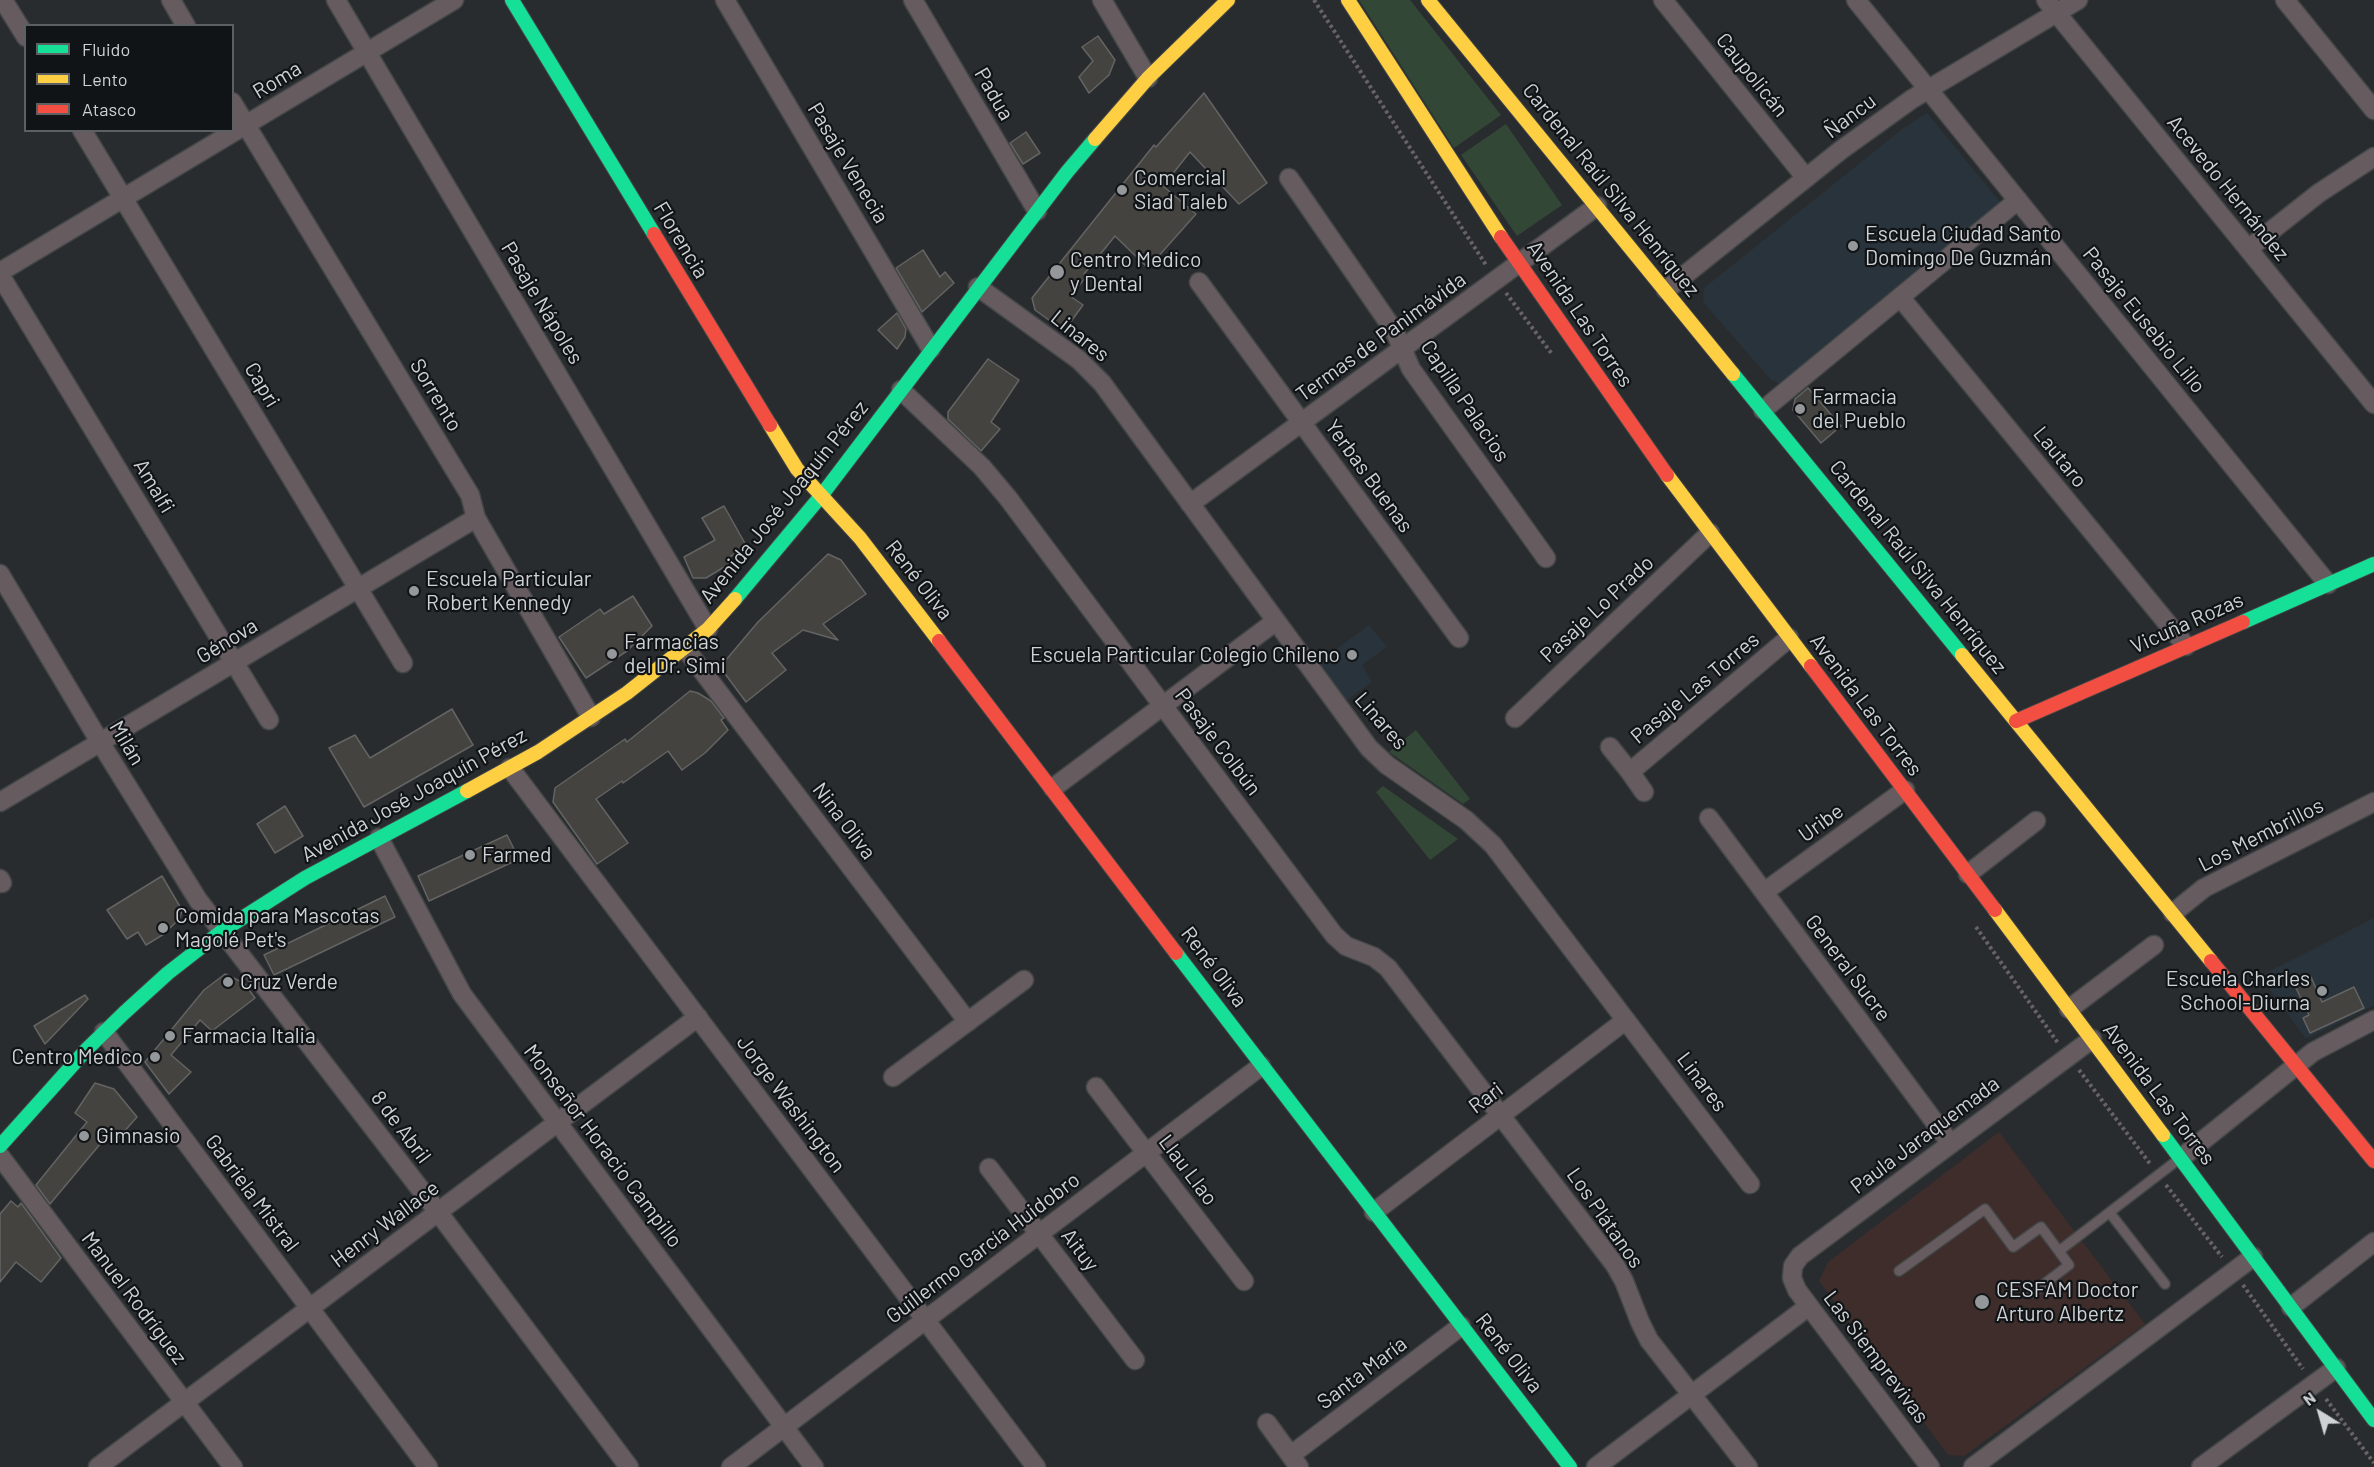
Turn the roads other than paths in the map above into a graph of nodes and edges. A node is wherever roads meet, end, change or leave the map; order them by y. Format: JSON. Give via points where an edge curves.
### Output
{"nodes":[{"id":1,"x":3,"y":0,"type":"edge"},
{"id":2,"x":171,"y":0,"type":"edge"},
{"id":3,"x":336,"y":0,"type":"edge"},
{"id":4,"x":454,"y":0,"type":"edge"},
{"id":5,"x":512,"y":0,"type":"edge"},
{"id":6,"x":726,"y":0,"type":"edge"},
{"id":7,"x":913,"y":0,"type":"edge"},
{"id":8,"x":1102,"y":0,"type":"edge"},
{"id":9,"x":1228,"y":0,"type":"edge"},
{"id":10,"x":1348,"y":0,"type":"edge"},
{"id":11,"x":1428,"y":0,"type":"edge"},
{"id":12,"x":1663,"y":0,"type":"edge"},
{"id":13,"x":1856,"y":0,"type":"edge"},
{"id":14,"x":2078,"y":0,"type":"edge"},
{"id":15,"x":2285,"y":0,"type":"edge"},
{"id":16,"x":2051,"y":6,"type":"edge"},
{"id":17,"x":185,"y":24,"type":"edge"},
{"id":18,"x":24,"y":34,"type":"edge"},
{"id":19,"x":368,"y":52,"type":"junction"},
{"id":20,"x":1148,"y":78,"type":"junction"},
{"id":21,"x":1927,"y":88,"type":"junction"},
{"id":22,"x":234,"y":105,"type":"edge"},
{"id":23,"x":2374,"y":110,"type":"edge"},
{"id":24,"x":246,"y":124,"type":"junction"},
{"id":25,"x":234,"y":131,"type":"edge"},
{"id":26,"x":83,"y":132,"type":"edge"},
{"id":27,"x":233,"y":132,"type":"edge"},
{"id":28,"x":2374,"y":158,"type":"edge"},
{"id":29,"x":1289,"y":178,"type":"dead end"},
{"id":30,"x":1806,"y":178,"type":"junction"},
{"id":31,"x":123,"y":198,"type":"junction"},
{"id":32,"x":2018,"y":200,"type":"junction"},
{"id":33,"x":1597,"y":206,"type":"junction"},
{"id":34,"x":1037,"y":211,"type":"junction"},
{"id":35,"x":2248,"y":249,"type":"junction"},
{"id":36,"x":1519,"y":264,"type":"junction"},
{"id":37,"x":0,"y":273,"type":"edge"},
{"id":38,"x":1199,"y":282,"type":"dead end"},
{"id":39,"x":978,"y":287,"type":"junction"},
{"id":40,"x":1666,"y":290,"type":"junction"},
{"id":41,"x":1900,"y":297,"type":"junction"},
{"id":42,"x":931,"y":349,"type":"junction"},
{"id":43,"x":1402,"y":349,"type":"junction"},
{"id":44,"x":901,"y":390,"type":"junction"},
{"id":45,"x":2374,"y":404,"type":"edge"},
{"id":46,"x":1763,"y":410,"type":"junction"},
{"id":47,"x":1302,"y":422,"type":"junction"},
{"id":48,"x":821,"y":496,"type":"junction"},
{"id":49,"x":1190,"y":504,"type":"junction"},
{"id":50,"x":476,"y":519,"type":"junction"},
{"id":51,"x":1710,"y":533,"type":"junction"},
{"id":52,"x":1546,"y":558,"type":"dead end"},
{"id":53,"x":2374,"y":564,"type":"edge"},
{"id":54,"x":0,"y":574,"type":"edge"},
{"id":55,"x":2328,"y":584,"type":"junction"},
{"id":56,"x":358,"y":589,"type":"junction"},
{"id":57,"x":1276,"y":621,"type":"junction"},
{"id":58,"x":708,"y":628,"type":"junction"},
{"id":59,"x":1459,"y":638,"type":"dead end"},
{"id":60,"x":1789,"y":638,"type":"junction"},
{"id":61,"x":2186,"y":646,"type":"junction"},
{"id":62,"x":685,"y":648,"type":"junction"},
{"id":63,"x":234,"y":663,"type":"junction"},
{"id":64,"x":403,"y":663,"type":"dead end"},
{"id":65,"x":1163,"y":705,"type":"junction"},
{"id":66,"x":591,"y":717,"type":"junction"},
{"id":67,"x":1515,"y":718,"type":"dead end"},
{"id":68,"x":269,"y":720,"type":"dead end"},
{"id":69,"x":2016,"y":721,"type":"junction"},
{"id":70,"x":100,"y":742,"type":"junction"},
{"id":71,"x":1611,"y":747,"type":"dead end"},
{"id":72,"x":510,"y":768,"type":"junction"},
{"id":73,"x":1630,"y":772,"type":"junction"},
{"id":74,"x":1053,"y":788,"type":"junction"},
{"id":75,"x":1905,"y":790,"type":"junction"},
{"id":76,"x":1644,"y":792,"type":"dead end"},
{"id":77,"x":0,"y":802,"type":"edge"},
{"id":78,"x":2374,"y":802,"type":"edge"},
{"id":79,"x":1709,"y":818,"type":"dead end"},
{"id":80,"x":2037,"y":821,"type":"dead end"},
{"id":81,"x":379,"y":838,"type":"junction"},
{"id":82,"x":1968,"y":874,"type":"junction"},
{"id":83,"x":1764,"y":892,"type":"junction"},
{"id":84,"x":2173,"y":913,"type":"junction"},
{"id":85,"x":222,"y":931,"type":"junction"},
{"id":86,"x":2154,"y":945,"type":"dead end"},
{"id":87,"x":1024,"y":980,"type":"dead end"},
{"id":88,"x":2069,"y":1009,"type":"junction"},
{"id":89,"x":698,"y":1017,"type":"junction"},
{"id":90,"x":1626,"y":1020,"type":"junction"},
{"id":91,"x":2374,"y":1020,"type":"edge"},
{"id":92,"x":968,"y":1022,"type":"junction"},
{"id":93,"x":104,"y":1032,"type":"junction"},
{"id":94,"x":2092,"y":1039,"type":"junction"},
{"id":95,"x":1261,"y":1066,"type":"junction"},
{"id":96,"x":2297,"y":1066,"type":"junction"},
{"id":97,"x":894,"y":1077,"type":"dead end"},
{"id":98,"x":1096,"y":1087,"type":"dead end"},
{"id":99,"x":1502,"y":1115,"type":"junction"},
{"id":100,"x":558,"y":1122,"type":"junction"},
{"id":101,"x":1951,"y":1144,"type":"junction"},
{"id":102,"x":0,"y":1146,"type":"edge"},
{"id":103,"x":1146,"y":1153,"type":"junction"},
{"id":104,"x":0,"y":1155,"type":"edge"},
{"id":105,"x":2181,"y":1158,"type":"junction"},
{"id":106,"x":2374,"y":1161,"type":"edge"},
{"id":107,"x":989,"y":1168,"type":"dead end"},
{"id":108,"x":1750,"y":1184,"type":"dead end"},
{"id":109,"x":438,"y":1212,"type":"junction"},
{"id":110,"x":1374,"y":1212,"type":"junction"},
{"id":111,"x":2110,"y":1213,"type":"junction"},
{"id":112,"x":1039,"y":1234,"type":"junction"},
{"id":113,"x":2374,"y":1242,"type":"edge"},
{"id":114,"x":2060,"y":1251,"type":"junction"},
{"id":115,"x":2253,"y":1257,"type":"junction"},
{"id":116,"x":1899,"y":1270,"type":"dead end"},
{"id":117,"x":1792,"y":1272,"type":"joint"},
{"id":118,"x":1244,"y":1281,"type":"dead end"},
{"id":119,"x":2165,"y":1284,"type":"dead end"},
{"id":120,"x":2032,"y":1293,"type":"dead end"},
{"id":121,"x":1809,"y":1306,"type":"junction"},
{"id":122,"x":2291,"y":1307,"type":"junction"},
{"id":123,"x":310,"y":1308,"type":"junction"},
{"id":124,"x":926,"y":1320,"type":"junction"},
{"id":125,"x":1461,"y":1326,"type":"junction"},
{"id":126,"x":1135,"y":1360,"type":"dead end"},
{"id":127,"x":2336,"y":1368,"type":"junction"},
{"id":128,"x":1692,"y":1394,"type":"junction"},
{"id":129,"x":184,"y":1402,"type":"junction"},
{"id":130,"x":2374,"y":1420,"type":"edge"},
{"id":131,"x":1267,"y":1423,"type":"dead end"},
{"id":132,"x":784,"y":1427,"type":"junction"},
{"id":133,"x":1295,"y":1461,"type":"edge"},
{"id":134,"x":98,"y":1467,"type":"edge"},
{"id":135,"x":233,"y":1467,"type":"edge"},
{"id":136,"x":428,"y":1467,"type":"edge"},
{"id":137,"x":628,"y":1467,"type":"edge"},
{"id":138,"x":731,"y":1467,"type":"edge"},
{"id":139,"x":814,"y":1467,"type":"edge"},
{"id":140,"x":1036,"y":1467,"type":"edge"},
{"id":141,"x":1570,"y":1467,"type":"edge"},
{"id":142,"x":1596,"y":1467,"type":"edge"},
{"id":143,"x":1748,"y":1467,"type":"edge"},
{"id":144,"x":1930,"y":1467,"type":"edge"},
{"id":145,"x":1973,"y":1467,"type":"edge"},
{"id":146,"x":2201,"y":1467,"type":"edge"}],
"edges":[{"from":1,"to":18,"type":"street"},
{"from":2,"to":17,"type":"street"},
{"from":3,"to":19,"type":"street","name":"Pasaje Nápoles"},
{"from":4,"to":19,"type":"street","name":"Roma"},
{"from":5,"to":48,"type":"main road","name":"Florencia","via":[[791,461]]},
{"from":6,"to":42,"type":"street","name":"Pasaje Venecia"},
{"from":7,"to":34,"type":"street","name":"Padua"},
{"from":8,"to":20,"type":"street"},
{"from":9,"to":20,"type":"main road","name":"Avenida José Joaquín Pérez"},
{"from":10,"to":36,"type":"main road","name":"Avenida Las Torres"},
{"from":11,"to":33,"type":"main road","name":"Cardenal Raúl Silva Henríquez"},
{"from":12,"to":30,"type":"street","name":"Caupolicán"},
{"from":13,"to":21,"type":"street","name":"Pasaje Eusebio Lillo"},
{"from":14,"to":16,"type":"street","name":"Ñancu"},
{"from":15,"to":23,"type":"street"},
{"from":16,"to":21,"type":"street","name":"Ñancu"},
{"from":16,"to":35,"type":"street","name":"Acevedo Hernández"},
{"from":19,"to":24,"type":"street","name":"Roma"},
{"from":19,"to":58,"type":"street","name":"Pasaje Nápoles"},
{"from":20,"to":34,"type":"main road","name":"Avenida José Joaquín Pérez"},
{"from":21,"to":30,"type":"street","name":"Ñancu"},
{"from":21,"to":32,"type":"street","name":"Pasaje Eusebio Lillo"},
{"from":22,"to":24,"type":"street","name":"Sorrento"},
{"from":24,"to":25,"type":"street","name":"Roma"},
{"from":24,"to":50,"type":"street","name":"Sorrento","via":[[470,495]]},
{"from":26,"to":31,"type":"street","name":"Capri"},
{"from":27,"to":31,"type":"street","name":"Roma"},
{"from":28,"to":35,"type":"street","via":[[2319,193]]},
{"from":29,"to":43,"type":"street","name":"Capilla Palacios","via":[[1395,332]]},
{"from":30,"to":40,"type":"street","name":"Ñancu"},
{"from":31,"to":37,"type":"street","name":"Roma"},
{"from":31,"to":56,"type":"street","name":"Capri"},
{"from":32,"to":41,"type":"street"},
{"from":32,"to":55,"type":"street","name":"Pasaje Eusebio Lillo"},
{"from":33,"to":36,"type":"street","name":"Termas de Panimávida"},
{"from":33,"to":40,"type":"main road","name":"Cardenal Raúl Silva Henríquez"},
{"from":34,"to":39,"type":"main road","name":"Avenida José Joaquín Pérez"},
{"from":35,"to":45,"type":"street","name":"Acevedo Hernández"},
{"from":36,"to":43,"type":"street","name":"Termas de Panimávida"},
{"from":36,"to":51,"type":"main road","name":"Avenida Las Torres"},
{"from":37,"to":63,"type":"street","name":"Amalfi"},
{"from":38,"to":47,"type":"street","name":"Yerbas Buenas"},
{"from":39,"to":42,"type":"main road","name":"Avenida José Joaquín Pérez"},
{"from":39,"to":49,"type":"street","name":"Linares","via":[[1091,371]]},
{"from":40,"to":46,"type":"main road","name":"Cardenal Raúl Silva Henríquez"},
{"from":41,"to":46,"type":"street"},
{"from":41,"to":61,"type":"street","name":"Lautaro"},
{"from":42,"to":44,"type":"main road","name":"Avenida José Joaquín Pérez"},
{"from":43,"to":47,"type":"street","name":"Termas de Panimávida"},
{"from":43,"to":52,"type":"street","name":"Capilla Palacios","via":[[1411,369]]},
{"from":44,"to":48,"type":"main road","name":"Avenida José Joaquín Pérez"},
{"from":44,"to":65,"type":"street","name":"Pasaje Colbún","via":[[996,482]]},
{"from":46,"to":69,"type":"main road","name":"Cardenal Raúl Silva Henríquez"},
{"from":47,"to":49,"type":"street","name":"Termas de Panimávida"},
{"from":47,"to":59,"type":"street","name":"Yerbas Buenas"},
{"from":48,"to":58,"type":"main road","name":"Avenida José Joaquín Pérez"},
{"from":48,"to":74,"type":"main road","name":"René Oliva","via":[[860,538]]},
{"from":49,"to":57,"type":"street","name":"Linares"},
{"from":50,"to":56,"type":"street","name":"Génova"},
{"from":50,"to":66,"type":"street","name":"Sorrento"},
{"from":51,"to":60,"type":"main road","name":"Avenida Las Torres"},
{"from":51,"to":67,"type":"street","name":"Pasaje Lo Prado"},
{"from":53,"to":55,"type":"main road","name":"Vicuña Rozas"},
{"from":54,"to":70,"type":"street","name":"Milán"},
{"from":55,"to":61,"type":"main road","name":"Vicuña Rozas"},
{"from":56,"to":63,"type":"street","name":"Génova"},
{"from":56,"to":64,"type":"street","name":"Capri"},
{"from":57,"to":65,"type":"street"},
{"from":57,"to":90,"type":"street","name":"Linares","via":[[1377,757],[1466,820],[1493,845]]},
{"from":58,"to":62,"type":"main road","name":"Avenida José Joaquín Pérez"},
{"from":60,"to":73,"type":"street","name":"Pasaje Las Torres"},
{"from":60,"to":75,"type":"main road","name":"Avenida Las Torres"},
{"from":61,"to":69,"type":"main road","name":"Vicuña Rozas"},
{"from":62,"to":66,"type":"main road","name":"Avenida José Joaquín Pérez"},
{"from":62,"to":92,"type":"street","name":"Nina Oliva"},
{"from":63,"to":68,"type":"street","name":"Amalfi"},
{"from":63,"to":70,"type":"street","name":"Génova"},
{"from":65,"to":74,"type":"street"},
{"from":65,"to":99,"type":"street","name":"Pasaje Colbún","via":[[1334,935],[1346,946],[1374,957],[1388,968]]},
{"from":66,"to":72,"type":"main road","name":"Avenida José Joaquín Pérez"},
{"from":69,"to":84,"type":"main road","name":"Cardenal Raúl Silva Henríquez"},
{"from":70,"to":77,"type":"street","name":"Génova"},
{"from":70,"to":85,"type":"street","name":"Milán","via":[[191,890]]},
{"from":71,"to":73,"type":"street","name":"Pasaje Las Torres"},
{"from":72,"to":81,"type":"main road","name":"Avenida José Joaquín Pérez"},
{"from":72,"to":89,"type":"street","name":"Jorge Washington"},
{"from":73,"to":76,"type":"street","name":"Pasaje Las Torres"},
{"from":74,"to":95,"type":"main road","name":"René Oliva"},
{"from":75,"to":82,"type":"main road","name":"Avenida Las Torres"},
{"from":75,"to":83,"type":"street","name":"Uribe"},
{"from":78,"to":84,"type":"street","name":"Los Membrillos","via":[[2204,888]]},
{"from":79,"to":83,"type":"street","name":"General Sucre"},
{"from":80,"to":82,"type":"street"},
{"from":81,"to":85,"type":"main road","name":"Avenida José Joaquín Pérez","via":[[278,894]]},
{"from":81,"to":100,"type":"street","name":"Monseñor Horacio Campillo","via":[[462,994]]},
{"from":82,"to":88,"type":"main road","name":"Avenida Las Torres"},
{"from":83,"to":101,"type":"street","name":"General Sucre"},
{"from":84,"to":96,"type":"main road","name":"Cardenal Raúl Silva Henríquez"},
{"from":85,"to":93,"type":"main road","name":"Avenida José Joaquín Pérez","via":[[168,973]]},
{"from":85,"to":109,"type":"street","name":"8 de Abril"},
{"from":86,"to":88,"type":"street"},
{"from":87,"to":92,"type":"street"},
{"from":88,"to":94,"type":"main road","name":"Avenida Las Torres"},
{"from":89,"to":100,"type":"street","name":"Henry Wallace"},
{"from":89,"to":124,"type":"street","name":"Jorge Washington"},
{"from":90,"to":99,"type":"street","name":"Rari"},
{"from":90,"to":108,"type":"street","name":"Linares"},
{"from":91,"to":96,"type":"street","via":[[2320,1047]]},
{"from":92,"to":97,"type":"street"},
{"from":93,"to":102,"type":"main road","name":"Avenida José Joaquín Pérez"},
{"from":93,"to":123,"type":"street","name":"Gabriela Mistral"},
{"from":94,"to":101,"type":"street","name":"Paula Jaraquemada"},
{"from":94,"to":105,"type":"main road","name":"Avenida Las Torres"},
{"from":95,"to":103,"type":"street","name":"Guillermo García Huidobro"},
{"from":95,"to":110,"type":"main road","name":"René Oliva"},
{"from":96,"to":105,"type":"street"},
{"from":96,"to":106,"type":"main road","name":"Cardenal Raúl Silva Henríquez"},
{"from":98,"to":103,"type":"street","name":"Llau Llao"},
{"from":99,"to":110,"type":"street","name":"Rari"},
{"from":99,"to":128,"type":"street","name":"Los Plátanos","via":[[1615,1265],[1644,1331]]},
{"from":100,"to":109,"type":"street","name":"Henry Wallace"},
{"from":100,"to":132,"type":"street","name":"Monseñor Horacio Campillo"},
{"from":101,"to":117,"type":"street","name":"Paula Jaraquemada","via":[[1800,1256]]},
{"from":103,"to":112,"type":"street","name":"Guillermo García Huidobro"},
{"from":103,"to":118,"type":"street","name":"Llau Llao"},
{"from":104,"to":129,"type":"street","name":"Manuel Rodríguez"},
{"from":105,"to":111,"type":"lane"},
{"from":105,"to":115,"type":"main road","name":"Avenida Las Torres"},
{"from":107,"to":112,"type":"street","name":"Aituy"},
{"from":109,"to":123,"type":"street","name":"Henry Wallace"},
{"from":109,"to":137,"type":"street","name":"8 de Abril"},
{"from":110,"to":125,"type":"main road","name":"René Oliva"},
{"from":111,"to":114,"type":"lane"},
{"from":111,"to":119,"type":"lane"},
{"from":112,"to":124,"type":"street","name":"Guillermo García Huidobro"},
{"from":112,"to":126,"type":"street","name":"Aituy"},
{"from":113,"to":122,"type":"street"},
{"from":114,"to":116,"type":"lane","via":[[2041,1227],[2013,1247],[1984,1209]]},
{"from":114,"to":120,"type":"lane","via":[[2070,1265]]},
{"from":115,"to":122,"type":"main road","name":"Avenida Las Torres"},
{"from":115,"to":145,"type":"street"},
{"from":117,"to":121,"type":"street","name":"Las Siemprevivas","via":[[1794,1284]]},
{"from":121,"to":128,"type":"street"},
{"from":121,"to":144,"type":"street","name":"Las Siemprevivas"},
{"from":122,"to":127,"type":"main road","name":"Avenida Las Torres"},
{"from":123,"to":129,"type":"street","name":"Henry Wallace"},
{"from":123,"to":136,"type":"street","name":"Gabriela Mistral"},
{"from":124,"to":132,"type":"street","name":"Guillermo García Huidobro"},
{"from":124,"to":140,"type":"street","name":"Jorge Washington"},
{"from":125,"to":133,"type":"street","name":"Santa María"},
{"from":125,"to":141,"type":"main road","name":"René Oliva"},
{"from":127,"to":130,"type":"main road","name":"Avenida Las Torres"},
{"from":127,"to":146,"type":"street"},
{"from":128,"to":142,"type":"street"},
{"from":128,"to":143,"type":"street","name":"Los Plátanos"},
{"from":129,"to":134,"type":"street","name":"Henry Wallace"},
{"from":129,"to":135,"type":"street","name":"Manuel Rodríguez"},
{"from":131,"to":133,"type":"street","name":"Santa María"},
{"from":132,"to":138,"type":"street","name":"Guillermo García Huidobro"},
{"from":132,"to":139,"type":"street","name":"Monseñor Horacio Campillo"}]}
